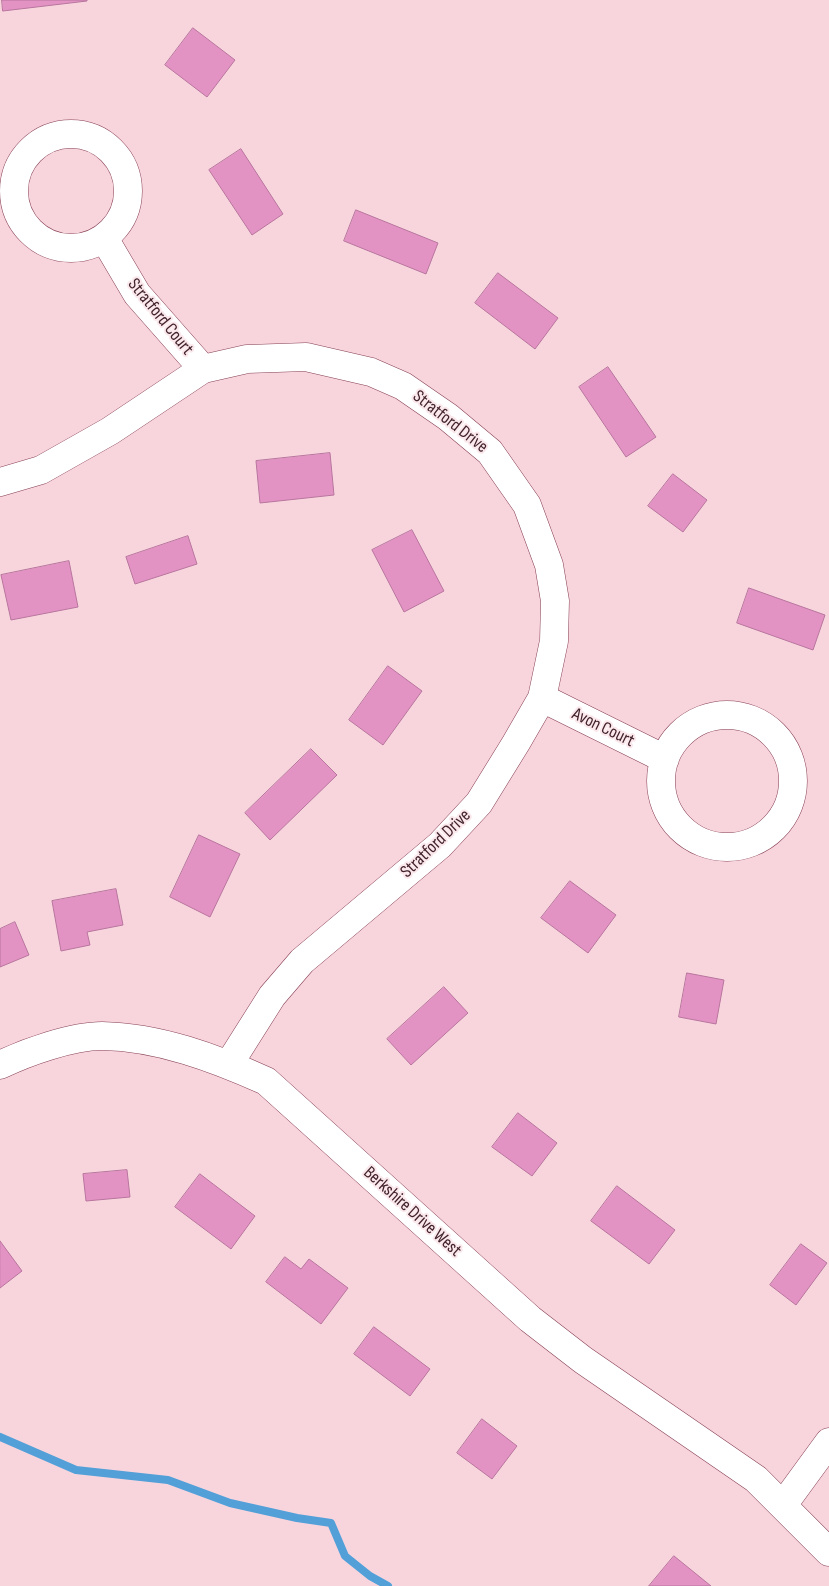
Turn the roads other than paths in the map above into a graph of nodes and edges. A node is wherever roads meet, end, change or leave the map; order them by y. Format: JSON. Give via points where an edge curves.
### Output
{"nodes":[{"id":1,"x":104,"y":238,"type":"junction"},
{"id":2,"x":203,"y":369,"type":"junction"},
{"id":3,"x":0,"y":482,"type":"edge"},
{"id":4,"x":542,"y":698,"type":"junction"},
{"id":5,"x":664,"y":759,"type":"junction"},
{"id":6,"x":229,"y":1064,"type":"junction"},
{"id":7,"x":0,"y":1065,"type":"edge"},
{"id":8,"x":829,"y":1442,"type":"edge"},
{"id":9,"x":783,"y":1505,"type":"junction"},
{"id":10,"x":829,"y":1552,"type":"edge"}],
"edges":[{"from":1,"to":1,"type":"street","via":[[90,246],[59,248],[32,233],[22,221],[13,192],[15,176],[31,149],[62,134],[78,134],[95,139],[115,155],[127,178],[128,195],[125,212]]},
{"from":1,"to":2,"type":"street","name":"Stratford Court","via":[[137,294]]},
{"from":2,"to":3,"type":"street","name":"Stratford Drive","via":[[110,431],[41,470]]},
{"from":2,"to":4,"type":"street","name":"Stratford Drive","via":[[247,359],[306,357],[371,372],[403,386],[490,452],[527,505],[550,565],[555,601],[554,641]]},
{"from":4,"to":5,"type":"street","name":"Avon Court"},
{"from":4,"to":6,"type":"street","name":"Stratford Drive","via":[[479,802],[440,845],[302,961],[272,996]]},
{"from":5,"to":5,"type":"street","via":[[676,739],[694,723],[724,714],[755,720],[768,729],[788,753],[793,768],[791,800],[785,814],[762,837],[747,844],[715,846],[700,841],[674,821],[662,791]]},
{"from":6,"to":7,"type":"street","name":"Berkshire Drive West","via":[[157,1043],[101,1036],[65,1041]]},
{"from":6,"to":9,"type":"street","name":"Berkshire Drive West","via":[[266,1081],[530,1319],[583,1360],[756,1479]]},
{"from":8,"to":9,"type":"street"},
{"from":9,"to":10,"type":"street","name":"Berkshire Drive West"}]}
